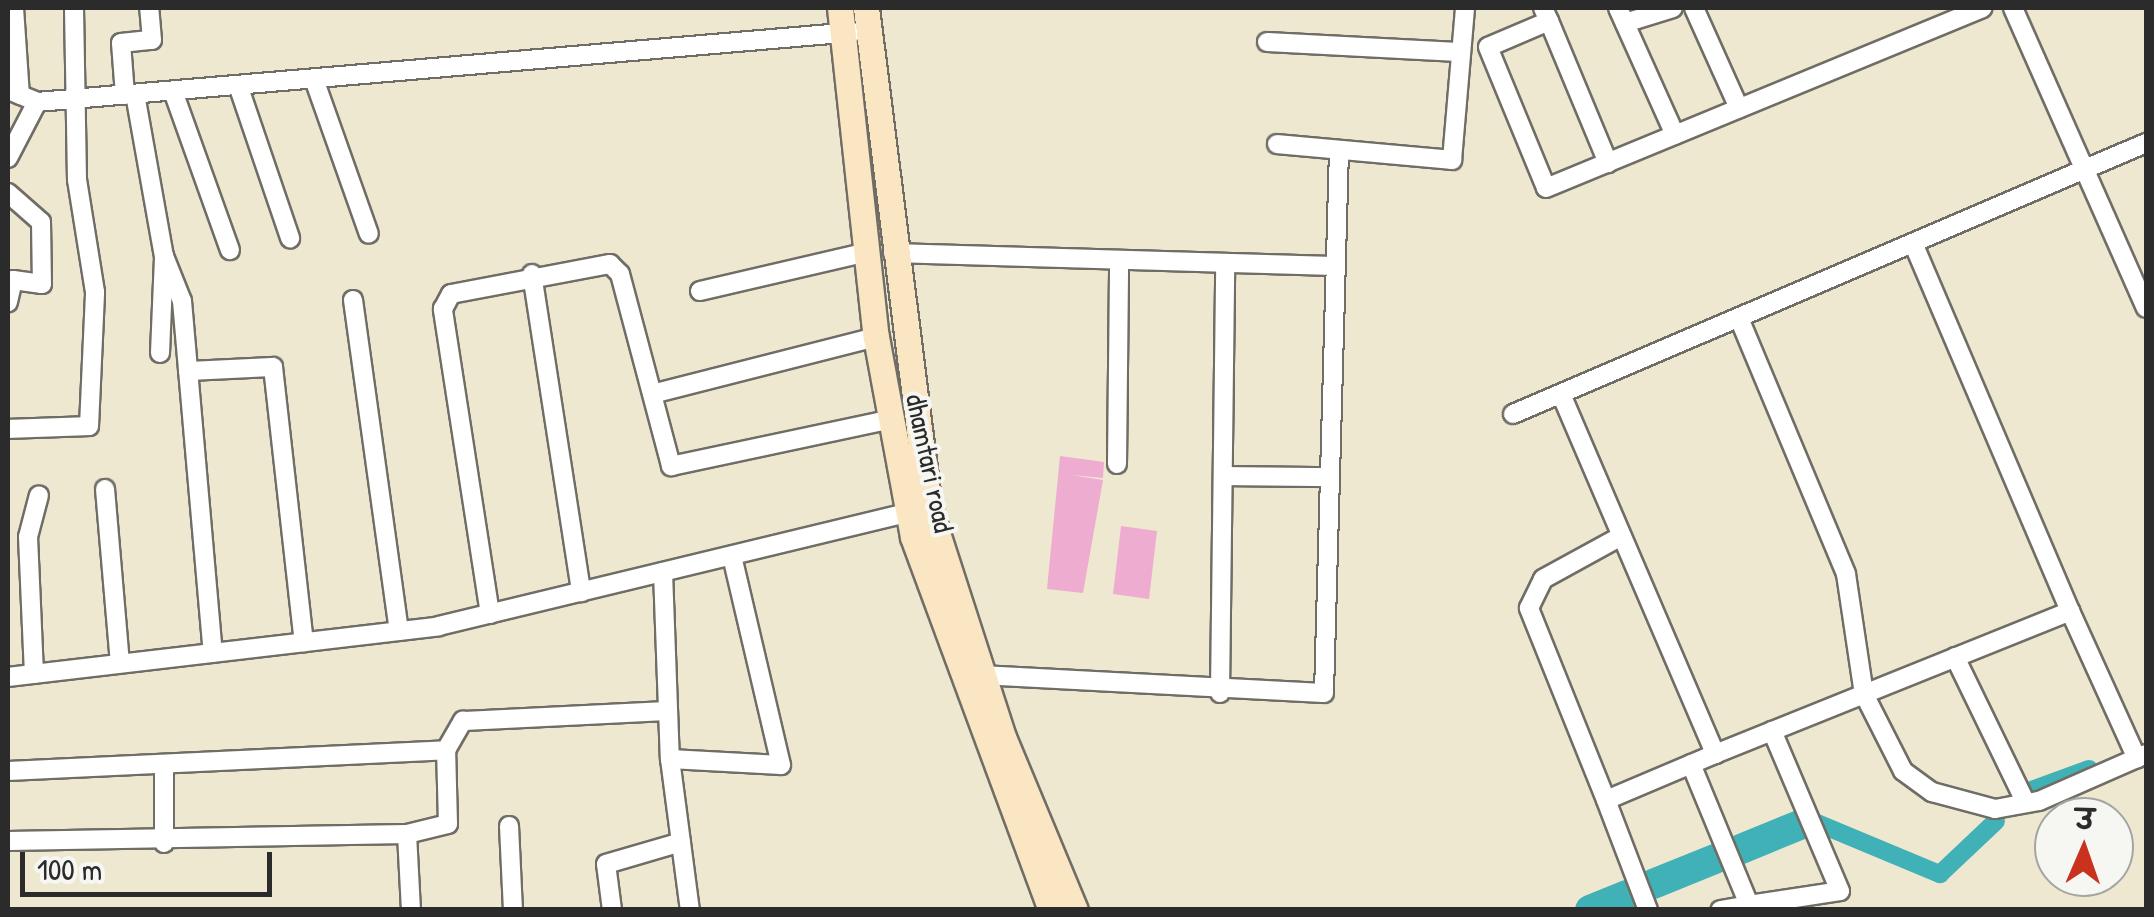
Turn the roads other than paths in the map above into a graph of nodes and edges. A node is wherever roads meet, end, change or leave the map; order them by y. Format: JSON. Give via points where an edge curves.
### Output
{"nodes":[{"id":1,"x":14,"y":8,"type":"edge"},
{"id":2,"x":74,"y":8,"type":"edge"},
{"id":3,"x":150,"y":8,"type":"edge"},
{"id":4,"x":1464,"y":8,"type":"edge"},
{"id":5,"x":1673,"y":8,"type":"edge"},
{"id":6,"x":1694,"y":8,"type":"edge"},
{"id":7,"x":1982,"y":8,"type":"edge"},
{"id":8,"x":2012,"y":8,"type":"edge"},
{"id":9,"x":1546,"y":14,"type":"edge"},
{"id":10,"x":1621,"y":15,"type":"edge"},
{"id":11,"x":854,"y":20,"type":"edge"},
{"id":12,"x":1266,"y":42,"type":"dead end"},
{"id":13,"x":1459,"y":52,"type":"junction"},
{"id":14,"x":314,"y":78,"type":"junction"},
{"id":15,"x":238,"y":85,"type":"junction"},
{"id":16,"x":172,"y":90,"type":"junction"},
{"id":17,"x":130,"y":94,"type":"junction"},
{"id":18,"x":21,"y":96,"type":"edge"},
{"id":19,"x":80,"y":99,"type":"junction"},
{"id":20,"x":1739,"y":108,"type":"junction"},
{"id":21,"x":1675,"y":135,"type":"junction"},
{"id":22,"x":2146,"y":143,"type":"edge"},
{"id":23,"x":1277,"y":144,"type":"dead end"},
{"id":24,"x":1338,"y":150,"type":"junction"},
{"id":25,"x":8,"y":158,"type":"edge"},
{"id":26,"x":1608,"y":163,"type":"junction"},
{"id":27,"x":2087,"y":170,"type":"junction"},
{"id":28,"x":8,"y":193,"type":"edge"},
{"id":29,"x":369,"y":234,"type":"dead end"},
{"id":30,"x":290,"y":238,"type":"dead end"},
{"id":31,"x":1913,"y":243,"type":"junction"},
{"id":32,"x":230,"y":250,"type":"dead end"},
{"id":33,"x":866,"y":252,"type":"junction"},
{"id":34,"x":894,"y":253,"type":"junction"},
{"id":35,"x":164,"y":256,"type":"junction"},
{"id":36,"x":1225,"y":264,"type":"junction"},
{"id":37,"x":1119,"y":265,"type":"junction"},
{"id":38,"x":1333,"y":266,"type":"junction"},
{"id":39,"x":532,"y":274,"type":"junction"},
{"id":40,"x":700,"y":291,"type":"dead end"},
{"id":41,"x":353,"y":300,"type":"dead end"},
{"id":42,"x":8,"y":302,"type":"edge"},
{"id":43,"x":2146,"y":308,"type":"edge"},
{"id":44,"x":1739,"y":318,"type":"junction"},
{"id":45,"x":876,"y":337,"type":"junction"},
{"id":46,"x":160,"y":353,"type":"dead end"},
{"id":47,"x":188,"y":371,"type":"junction"},
{"id":48,"x":656,"y":392,"type":"junction"},
{"id":49,"x":1561,"y":394,"type":"junction"},
{"id":50,"x":1512,"y":414,"type":"dead end"},
{"id":51,"x":888,"y":420,"type":"junction"},
{"id":52,"x":8,"y":428,"type":"edge"},
{"id":53,"x":1118,"y":464,"type":"dead end"},
{"id":54,"x":1228,"y":476,"type":"junction"},
{"id":55,"x":1330,"y":477,"type":"junction"},
{"id":56,"x":105,"y":489,"type":"dead end"},
{"id":57,"x":39,"y":496,"type":"dead end"},
{"id":58,"x":918,"y":511,"type":"junction"},
{"id":59,"x":1618,"y":538,"type":"junction"},
{"id":60,"x":732,"y":556,"type":"junction"},
{"id":61,"x":663,"y":572,"type":"junction"},
{"id":62,"x":581,"y":592,"type":"junction"},
{"id":63,"x":2070,"y":611,"type":"junction"},
{"id":64,"x":490,"y":614,"type":"junction"},
{"id":65,"x":398,"y":631,"type":"junction"},
{"id":66,"x":304,"y":642,"type":"junction"},
{"id":67,"x":213,"y":653,"type":"junction"},
{"id":68,"x":1955,"y":657,"type":"junction"},
{"id":69,"x":120,"y":664,"type":"junction"},
{"id":70,"x":34,"y":674,"type":"junction"},
{"id":71,"x":980,"y":675,"type":"junction"},
{"id":72,"x":8,"y":676,"type":"edge"},
{"id":73,"x":1220,"y":694,"type":"junction"},
{"id":74,"x":1864,"y":694,"type":"junction"},
{"id":75,"x":668,"y":711,"type":"junction"},
{"id":76,"x":1772,"y":730,"type":"junction"},
{"id":77,"x":446,"y":750,"type":"junction"},
{"id":78,"x":1715,"y":754,"type":"junction"},
{"id":79,"x":2142,"y":756,"type":"edge"},
{"id":80,"x":670,"y":759,"type":"junction"},
{"id":81,"x":1691,"y":764,"type":"junction"},
{"id":82,"x":164,"y":768,"type":"junction"},
{"id":83,"x":8,"y":770,"type":"edge"},
{"id":84,"x":1606,"y":800,"type":"junction"},
{"id":85,"x":2026,"y":803,"type":"junction"},
{"id":86,"x":509,"y":826,"type":"dead end"},
{"id":87,"x":407,"y":834,"type":"junction"},
{"id":88,"x":8,"y":841,"type":"edge"},
{"id":89,"x":681,"y":842,"type":"junction"},
{"id":90,"x":164,"y":843,"type":"junction"},
{"id":91,"x":1749,"y":905,"type":"junction"},
{"id":92,"x":411,"y":910,"type":"edge"},
{"id":93,"x":514,"y":910,"type":"edge"},
{"id":94,"x":612,"y":910,"type":"edge"},
{"id":95,"x":690,"y":910,"type":"edge"},
{"id":96,"x":1051,"y":910,"type":"edge"},
{"id":97,"x":1075,"y":910,"type":"edge"},
{"id":98,"x":1648,"y":910,"type":"edge"},
{"id":99,"x":1720,"y":910,"type":"edge"}],
"edges":[{"from":1,"to":18,"type":"street"},
{"from":2,"to":19,"type":"street"},
{"from":3,"to":17,"type":"street","via":[[152,40],[121,42]]},
{"from":4,"to":13,"type":"street"},
{"from":5,"to":10,"type":"street"},
{"from":6,"to":20,"type":"street"},
{"from":7,"to":20,"type":"street"},
{"from":8,"to":27,"type":"street"},
{"from":9,"to":26,"type":"street"},
{"from":9,"to":26,"type":"street","via":[[1488,47],[1510,106],[1546,188]]},
{"from":10,"to":21,"type":"street"},
{"from":11,"to":14,"type":"street"},
{"from":11,"to":33,"type":"main road","name":"dhamtari road"},
{"from":11,"to":34,"type":"main road"},
{"from":12,"to":13,"type":"street"},
{"from":13,"to":24,"type":"street","via":[[1452,160]]},
{"from":14,"to":15,"type":"street"},
{"from":14,"to":29,"type":"street"},
{"from":15,"to":16,"type":"street"},
{"from":15,"to":30,"type":"street"},
{"from":16,"to":17,"type":"street"},
{"from":16,"to":32,"type":"street"},
{"from":17,"to":19,"type":"street"},
{"from":17,"to":35,"type":"street"},
{"from":18,"to":19,"type":"street"},
{"from":18,"to":25,"type":"street"},
{"from":19,"to":52,"type":"street","via":[[77,180],[95,292],[89,426]]},
{"from":20,"to":21,"type":"street"},
{"from":21,"to":26,"type":"street"},
{"from":22,"to":27,"type":"street"},
{"from":23,"to":24,"type":"street"},
{"from":24,"to":38,"type":"street"},
{"from":27,"to":31,"type":"street"},
{"from":27,"to":43,"type":"street"},
{"from":28,"to":42,"type":"street","via":[[41,222],[42,284],[13,280]]},
{"from":31,"to":44,"type":"street"},
{"from":31,"to":63,"type":"street"},
{"from":33,"to":40,"type":"street"},
{"from":33,"to":45,"type":"main road","name":"dhamtari road"},
{"from":34,"to":37,"type":"street"},
{"from":34,"to":58,"type":"main road"},
{"from":35,"to":46,"type":"street"},
{"from":35,"to":47,"type":"street","via":[[182,301]]},
{"from":36,"to":37,"type":"street"},
{"from":36,"to":38,"type":"street"},
{"from":36,"to":54,"type":"street"},
{"from":37,"to":53,"type":"street"},
{"from":38,"to":55,"type":"street"},
{"from":39,"to":48,"type":"street","via":[[589,262],[620,274]]},
{"from":39,"to":62,"type":"street"},
{"from":39,"to":64,"type":"street","via":[[451,294],[444,309]]},
{"from":41,"to":65,"type":"street"},
{"from":44,"to":49,"type":"street"},
{"from":44,"to":74,"type":"street","via":[[1846,574]]},
{"from":45,"to":48,"type":"street"},
{"from":45,"to":51,"type":"main road","name":"dhamtari road"},
{"from":47,"to":66,"type":"street","via":[[273,367]]},
{"from":47,"to":67,"type":"street"},
{"from":48,"to":51,"type":"street","via":[[670,466],[686,469]]},
{"from":49,"to":50,"type":"street"},
{"from":49,"to":59,"type":"street"},
{"from":51,"to":58,"type":"main road","name":"dhamtari road"},
{"from":54,"to":55,"type":"street"},
{"from":54,"to":73,"type":"street"},
{"from":55,"to":73,"type":"street","via":[[1324,693]]},
{"from":56,"to":69,"type":"street"},
{"from":57,"to":70,"type":"street","via":[[28,538]]},
{"from":58,"to":60,"type":"street"},
{"from":58,"to":71,"type":"main road"},
{"from":58,"to":96,"type":"main road","name":"dhamtari road","via":[[964,692]]},
{"from":59,"to":78,"type":"street"},
{"from":59,"to":84,"type":"street","via":[[1543,580],[1529,608]]},
{"from":60,"to":61,"type":"street"},
{"from":60,"to":80,"type":"street","via":[[780,765]]},
{"from":61,"to":62,"type":"street"},
{"from":61,"to":75,"type":"street"},
{"from":62,"to":64,"type":"street"},
{"from":63,"to":68,"type":"street"},
{"from":63,"to":79,"type":"street"},
{"from":64,"to":65,"type":"street"},
{"from":65,"to":66,"type":"street"},
{"from":66,"to":67,"type":"street"},
{"from":67,"to":69,"type":"street"},
{"from":68,"to":74,"type":"street"},
{"from":68,"to":85,"type":"street"},
{"from":69,"to":70,"type":"street"},
{"from":70,"to":72,"type":"street"},
{"from":71,"to":73,"type":"street"},
{"from":71,"to":97,"type":"main road"},
{"from":74,"to":76,"type":"street"},
{"from":74,"to":85,"type":"street","via":[[1903,771],[1932,792],[1966,806]]},
{"from":75,"to":77,"type":"street","via":[[463,721]]},
{"from":75,"to":80,"type":"street"},
{"from":76,"to":78,"type":"street"},
{"from":76,"to":91,"type":"street","via":[[1840,891]]},
{"from":77,"to":82,"type":"street"},
{"from":77,"to":87,"type":"street","via":[[448,824]]},
{"from":78,"to":81,"type":"street"},
{"from":79,"to":85,"type":"street"},
{"from":80,"to":89,"type":"street"},
{"from":81,"to":84,"type":"street"},
{"from":81,"to":91,"type":"street"},
{"from":82,"to":83,"type":"street"},
{"from":82,"to":90,"type":"street"},
{"from":84,"to":98,"type":"street"},
{"from":86,"to":93,"type":"street"},
{"from":87,"to":90,"type":"street"},
{"from":87,"to":92,"type":"street"},
{"from":88,"to":90,"type":"street"},
{"from":89,"to":94,"type":"street","via":[[606,864]]},
{"from":89,"to":95,"type":"street"},
{"from":91,"to":99,"type":"street"}]}
